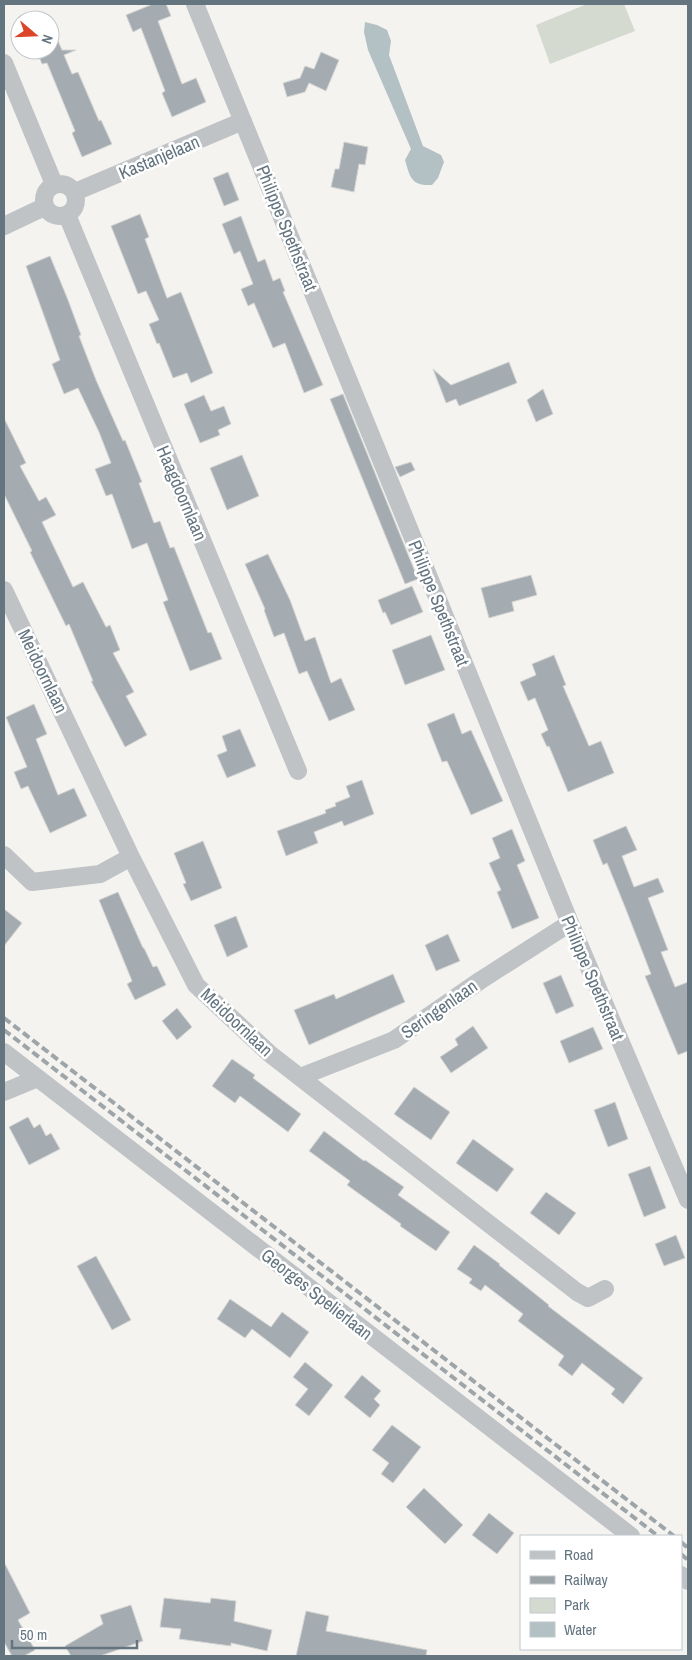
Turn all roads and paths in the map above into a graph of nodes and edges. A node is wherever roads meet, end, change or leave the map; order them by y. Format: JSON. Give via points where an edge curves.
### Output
{"nodes":[{"id":1,"x":195,"y":4,"type":"edge"},
{"id":2,"x":4,"y":63,"type":"edge"},
{"id":3,"x":243,"y":121,"type":"junction"},
{"id":4,"x":54,"y":184,"type":"junction"},
{"id":5,"x":75,"y":192,"type":"junction"},
{"id":6,"x":44,"y":207,"type":"junction"},
{"id":7,"x":67,"y":215,"type":"junction"},
{"id":8,"x":4,"y":226,"type":"edge"},
{"id":9,"x":4,"y":590,"type":"edge"},
{"id":10,"x":298,"y":771,"type":"dead end"},
{"id":11,"x":4,"y":855,"type":"edge"},
{"id":12,"x":131,"y":857,"type":"junction"},
{"id":13,"x":570,"y":922,"type":"junction"},
{"id":14,"x":4,"y":1052,"type":"edge"},
{"id":15,"x":300,"y":1077,"type":"junction"},
{"id":16,"x":38,"y":1078,"type":"junction"},
{"id":17,"x":4,"y":1092,"type":"edge"},
{"id":18,"x":688,"y":1200,"type":"edge"},
{"id":19,"x":605,"y":1289,"type":"dead end"},
{"id":20,"x":630,"y":1535,"type":"edge"}],
"edges":[{"from":1,"to":3,"type":"street","name":"Philippe Spethstraat"},
{"from":2,"to":4,"type":"street"},
{"from":3,"to":5,"type":"street","name":"Kastanjelaan"},
{"from":3,"to":13,"type":"street","name":"Philippe Spethstraat"},
{"from":4,"to":5,"type":"street","via":[[65,184]]},
{"from":4,"to":6,"type":"street","via":[[44,195]]},
{"from":5,"to":7,"type":"street","via":[[75,206]]},
{"from":6,"to":7,"type":"street","via":[[54,216]]},
{"from":6,"to":8,"type":"street"},
{"from":7,"to":10,"type":"street","name":"Haagdoornlaan"},
{"from":9,"to":12,"type":"street","name":"Meidoornlaan"},
{"from":11,"to":12,"type":"street","via":[[32,882],[100,874]]},
{"from":12,"to":15,"type":"street","name":"Meidoornlaan","via":[[196,985],[270,1054]]},
{"from":13,"to":15,"type":"street","name":"Seringenlaan","via":[[394,1040]]},
{"from":13,"to":18,"type":"street","name":"Philippe Spethstraat"},
{"from":14,"to":16,"type":"street","name":"Georges Spelierlaan"},
{"from":15,"to":19,"type":"street","name":"Meidoornlaan","via":[[577,1292],[588,1298]]},
{"from":16,"to":17,"type":"street"},
{"from":16,"to":20,"type":"street","name":"Georges Spelierlaan"}]}
